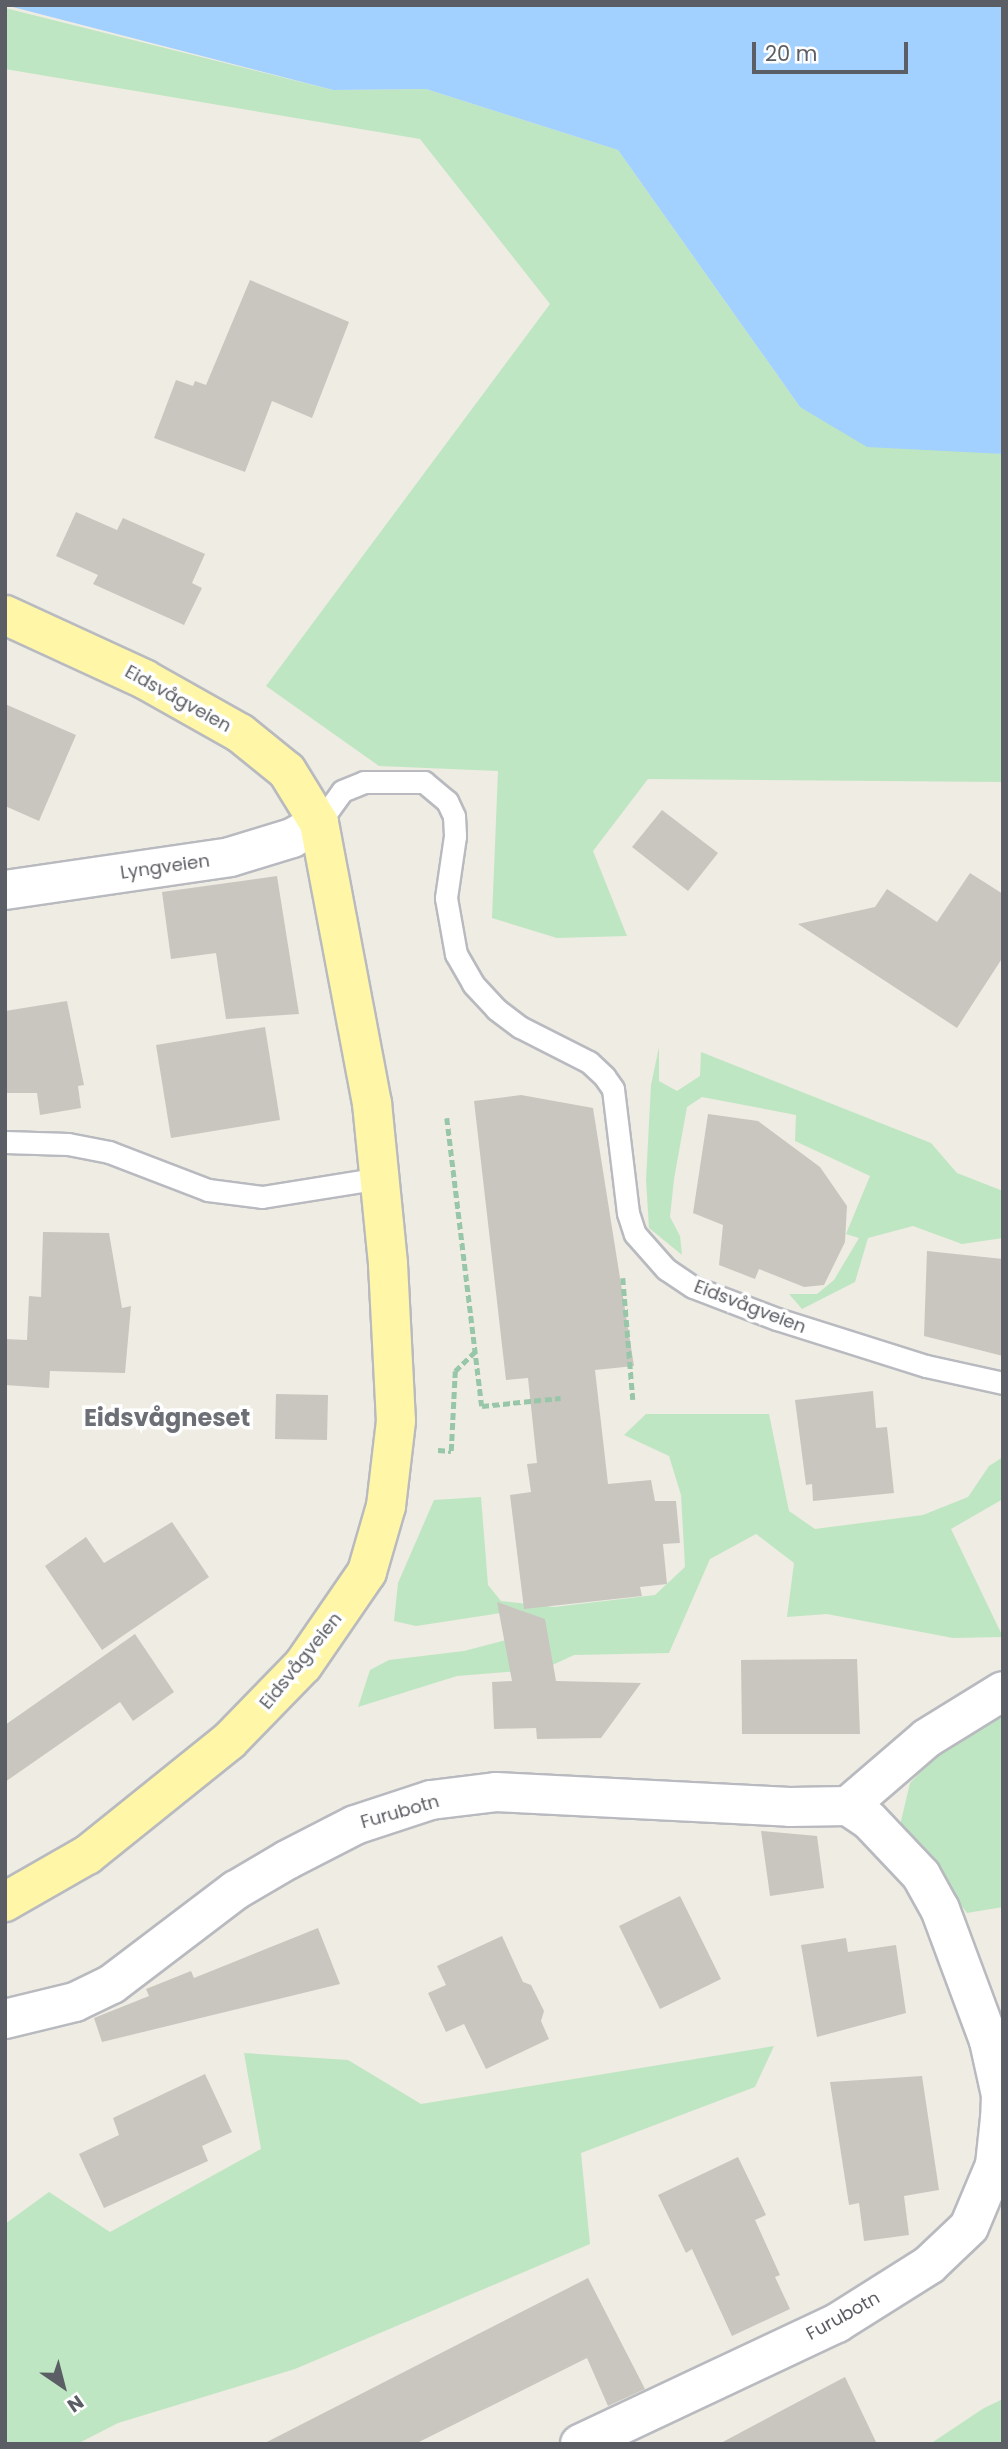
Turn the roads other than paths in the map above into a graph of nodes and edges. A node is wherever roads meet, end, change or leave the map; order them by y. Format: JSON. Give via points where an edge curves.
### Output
{"nodes":[{"id":1,"x":5,"y":615,"type":"edge"},
{"id":2,"x":319,"y":823,"type":"junction"},
{"id":3,"x":5,"y":890,"type":"edge"},
{"id":4,"x":5,"y":1142,"type":"edge"},
{"id":5,"x":381,"y":1178,"type":"junction"},
{"id":6,"x":1003,"y":1383,"type":"edge"},
{"id":7,"x":1003,"y":1690,"type":"edge"},
{"id":8,"x":848,"y":1806,"type":"junction"},
{"id":9,"x":5,"y":1902,"type":"edge"},
{"id":10,"x":5,"y":2019,"type":"edge"},
{"id":11,"x":1002,"y":2095,"type":"edge"},
{"id":12,"x":580,"y":2444,"type":"edge"}],
"edges":[{"from":1,"to":2,"type":"main road","name":"Eidsvågveien","via":[[144,678],[240,733],[287,771]]},
{"from":2,"to":3,"type":"street","name":"Lyngveien","via":[[292,838],[230,857]]},
{"from":2,"to":5,"type":"main road","name":"Eidsvågveien","via":[[372,1103]]},
{"from":2,"to":6,"type":"lane","name":"Eidsvågveien","via":[[342,791],[364,782],[424,782],[447,801],[455,836],[446,898],[456,954],[473,984],[496,1009],[520,1027],[589,1062],[612,1089],[623,1194],[635,1234],[666,1269],[727,1301],[868,1348]]},
{"from":4,"to":5,"type":"lane","via":[[68,1144],[109,1152],[208,1190],[262,1197]]},
{"from":5,"to":9,"type":"main road","name":"Eidsvågveien","via":[[396,1421],[386,1506],[367,1572],[303,1665],[229,1741],[87,1855]]},
{"from":7,"to":8,"type":"street","via":[[927,1738]]},
{"from":8,"to":10,"type":"street","name":"Furubotn","via":[[496,1792],[431,1800],[355,1825],[287,1860],[236,1890],[112,1984],[75,2002]]},
{"from":8,"to":11,"type":"street","name":"Furubotn","via":[[891,1841],[921,1875],[940,1909],[965,1967]]},
{"from":11,"to":12,"type":"street","name":"Furubotn","via":[[995,2165],[969,2227],[929,2265],[837,2323]]}]}
